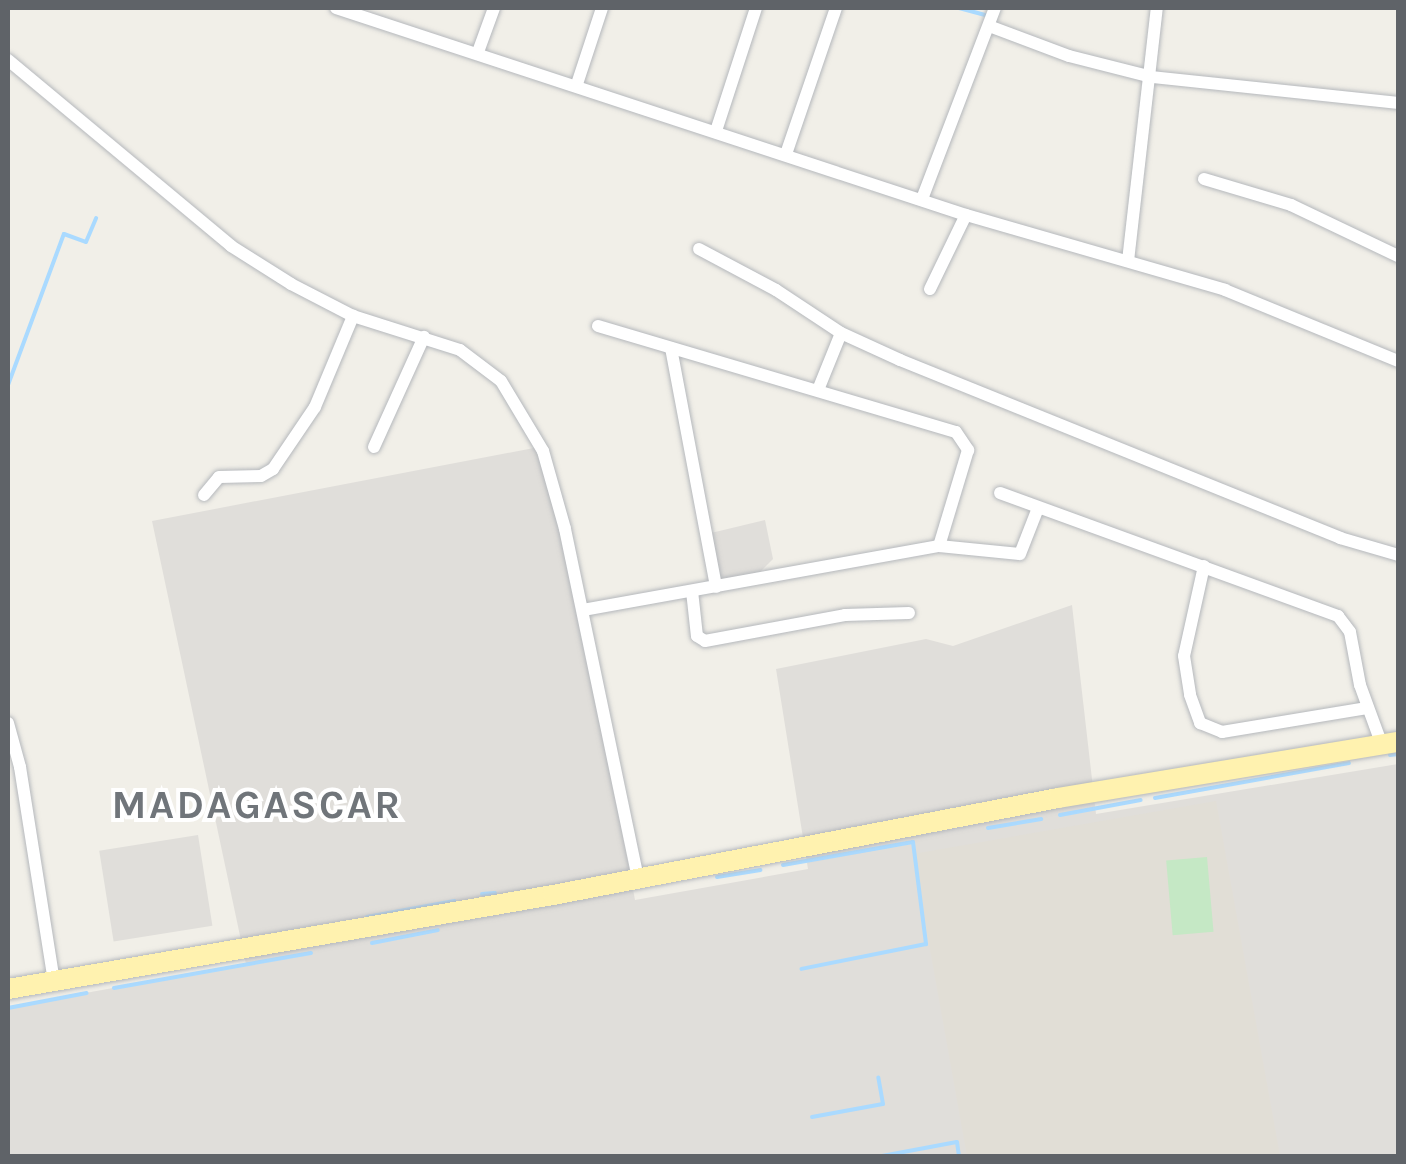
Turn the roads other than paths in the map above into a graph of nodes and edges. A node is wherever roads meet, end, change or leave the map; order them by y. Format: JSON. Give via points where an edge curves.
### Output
{"nodes":[{"id":1,"x":336,"y":8,"type":"edge"},
{"id":2,"x":494,"y":8,"type":"edge"},
{"id":3,"x":602,"y":8,"type":"edge"},
{"id":4,"x":756,"y":8,"type":"edge"},
{"id":5,"x":836,"y":8,"type":"edge"},
{"id":6,"x":994,"y":8,"type":"edge"},
{"id":7,"x":1157,"y":8,"type":"edge"},
{"id":8,"x":990,"y":26,"type":"junction"},
{"id":9,"x":478,"y":52,"type":"junction"},
{"id":10,"x":8,"y":60,"type":"edge"},
{"id":11,"x":1152,"y":77,"type":"junction"},
{"id":12,"x":577,"y":84,"type":"junction"},
{"id":13,"x":1398,"y":103,"type":"edge"},
{"id":14,"x":716,"y":131,"type":"junction"},
{"id":15,"x":786,"y":154,"type":"junction"},
{"id":16,"x":1204,"y":179,"type":"dead end"},
{"id":17,"x":922,"y":198,"type":"junction"},
{"id":18,"x":966,"y":215,"type":"junction"},
{"id":19,"x":698,"y":249,"type":"dead end"},
{"id":20,"x":1398,"y":256,"type":"edge"},
{"id":21,"x":1128,"y":261,"type":"junction"},
{"id":22,"x":930,"y":290,"type":"dead end"},
{"id":23,"x":353,"y":316,"type":"junction"},
{"id":24,"x":598,"y":326,"type":"dead end"},
{"id":25,"x":842,"y":333,"type":"junction"},
{"id":26,"x":424,"y":337,"type":"junction"},
{"id":27,"x":671,"y":348,"type":"junction"},
{"id":28,"x":1398,"y":361,"type":"edge"},
{"id":29,"x":818,"y":390,"type":"junction"},
{"id":30,"x":374,"y":447,"type":"dead end"},
{"id":31,"x":1000,"y":493,"type":"dead end"},
{"id":32,"x":204,"y":495,"type":"dead end"},
{"id":33,"x":1038,"y":508,"type":"junction"},
{"id":34,"x":939,"y":546,"type":"junction"},
{"id":35,"x":1398,"y":555,"type":"edge"},
{"id":36,"x":1204,"y":566,"type":"junction"},
{"id":37,"x":716,"y":587,"type":"junction"},
{"id":38,"x":692,"y":591,"type":"junction"},
{"id":39,"x":584,"y":610,"type":"junction"},
{"id":40,"x":909,"y":614,"type":"dead end"},
{"id":41,"x":1367,"y":708,"type":"junction"},
{"id":42,"x":8,"y":723,"type":"edge"},
{"id":43,"x":1387,"y":742,"type":"edge"},
{"id":44,"x":14,"y":768,"type":"edge"},
{"id":45,"x":638,"y":879,"type":"junction"},
{"id":46,"x":54,"y":981,"type":"junction"},
{"id":47,"x":8,"y":989,"type":"edge"}],
"edges":[{"from":1,"to":9,"type":"street"},
{"from":2,"to":9,"type":"street"},
{"from":3,"to":12,"type":"street"},
{"from":4,"to":14,"type":"street"},
{"from":5,"to":15,"type":"street"},
{"from":6,"to":8,"type":"street"},
{"from":7,"to":11,"type":"street"},
{"from":8,"to":11,"type":"street"},
{"from":8,"to":17,"type":"street"},
{"from":9,"to":12,"type":"street"},
{"from":10,"to":23,"type":"street","via":[[231,246]]},
{"from":11,"to":13,"type":"street"},
{"from":11,"to":21,"type":"street"},
{"from":12,"to":14,"type":"street"},
{"from":14,"to":15,"type":"street"},
{"from":15,"to":17,"type":"street"},
{"from":16,"to":20,"type":"street","via":[[1291,206]]},
{"from":17,"to":18,"type":"street"},
{"from":18,"to":21,"type":"street"},
{"from":18,"to":22,"type":"street"},
{"from":19,"to":25,"type":"street"},
{"from":21,"to":28,"type":"street","via":[[1225,290]]},
{"from":23,"to":26,"type":"street"},
{"from":23,"to":32,"type":"street","via":[[315,407],[273,469],[261,476],[219,477]]},
{"from":24,"to":27,"type":"street"},
{"from":25,"to":29,"type":"street"},
{"from":25,"to":35,"type":"street","via":[[1322,531]]},
{"from":26,"to":30,"type":"street"},
{"from":26,"to":39,"type":"street","via":[[480,362],[532,427]]},
{"from":27,"to":29,"type":"street"},
{"from":27,"to":37,"type":"street"},
{"from":29,"to":34,"type":"street","via":[[963,437],[968,450]]},
{"from":31,"to":33,"type":"street"},
{"from":33,"to":34,"type":"street","via":[[1022,554]]},
{"from":33,"to":36,"type":"street"},
{"from":34,"to":37,"type":"street"},
{"from":36,"to":41,"type":"street","via":[[1346,623]]},
{"from":36,"to":41,"type":"street","via":[[1184,656],[1200,723],[1222,732]]},
{"from":37,"to":38,"type":"street"},
{"from":38,"to":39,"type":"street"},
{"from":38,"to":40,"type":"street","via":[[697,636],[704,640],[844,616]]},
{"from":39,"to":45,"type":"street"},
{"from":41,"to":43,"type":"street"},
{"from":42,"to":44,"type":"street"},
{"from":43,"to":45,"type":"main road"},
{"from":44,"to":46,"type":"street"},
{"from":45,"to":46,"type":"main road"},
{"from":46,"to":47,"type":"main road"}]}
